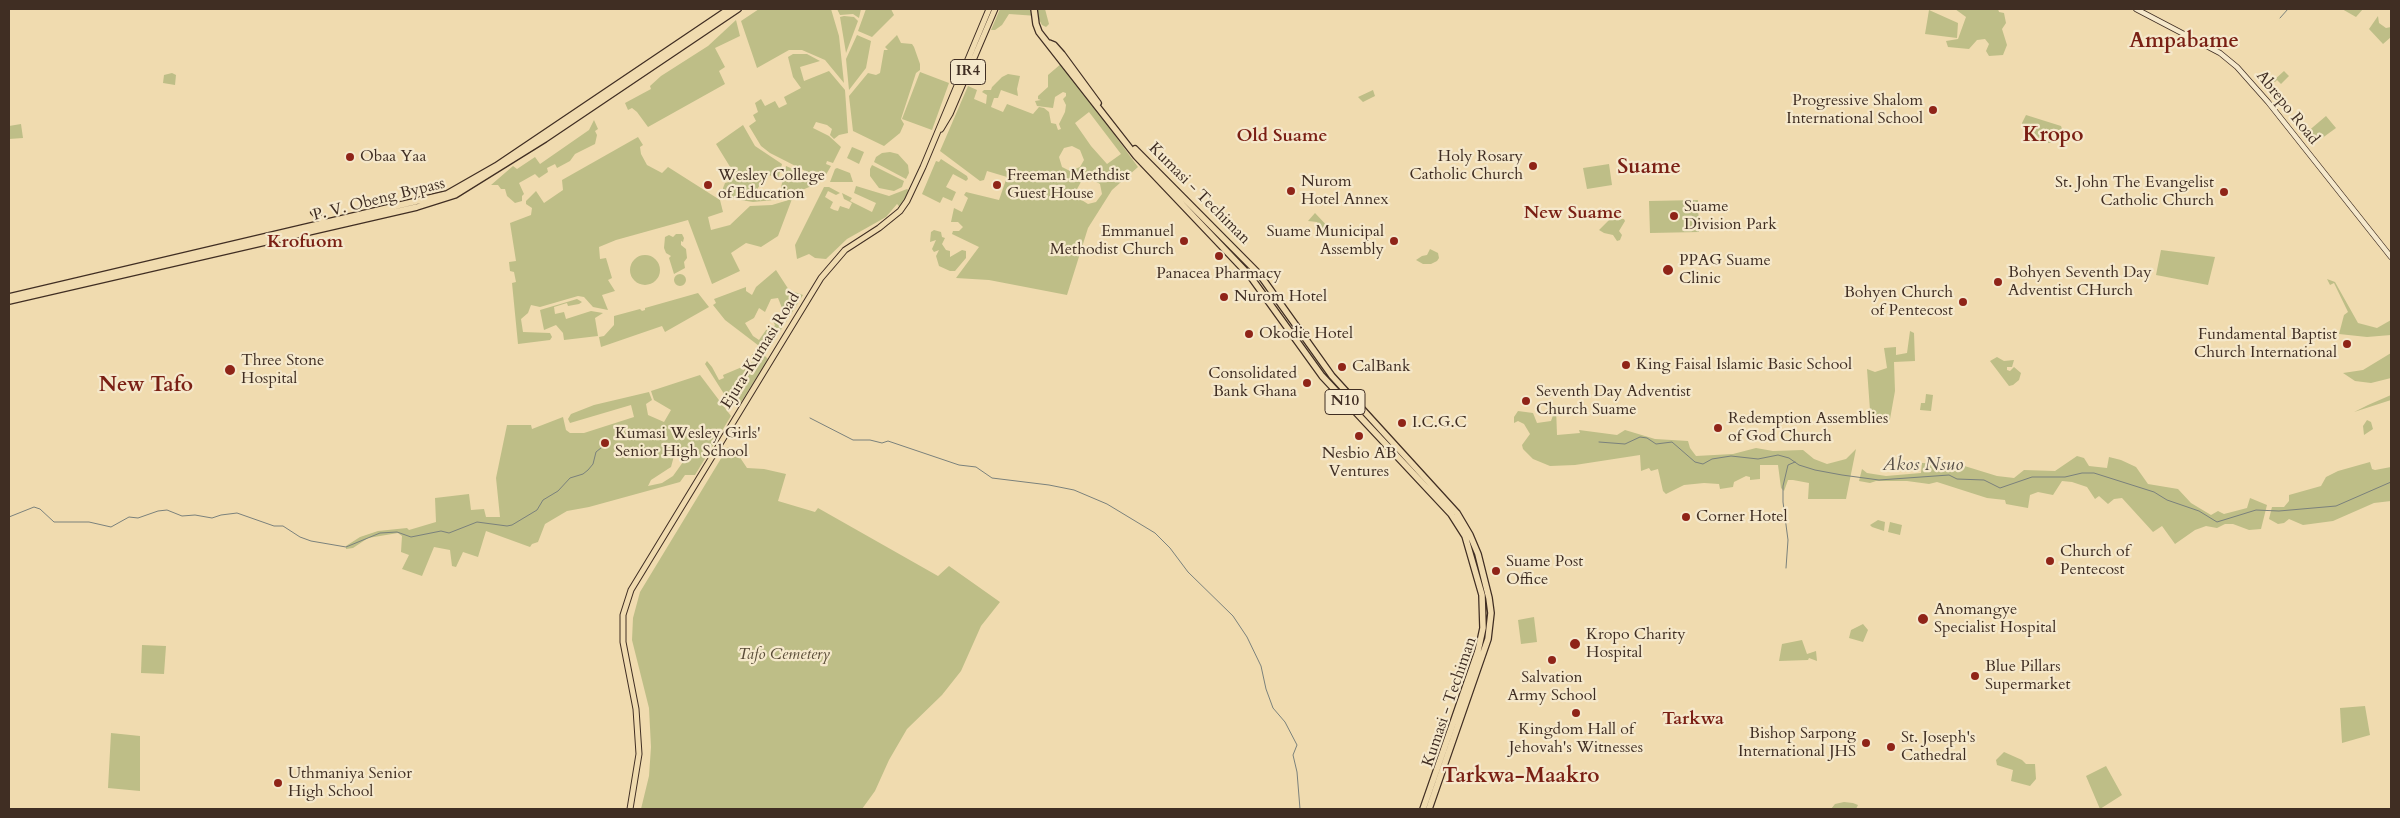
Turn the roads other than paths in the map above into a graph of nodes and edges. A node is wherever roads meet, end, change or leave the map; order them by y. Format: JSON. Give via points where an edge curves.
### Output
{"nodes":[{"id":1,"x":729,"y":9,"type":"edge"},
{"id":2,"x":738,"y":9,"type":"edge"},
{"id":3,"x":989,"y":9,"type":"edge"},
{"id":4,"x":995,"y":9,"type":"edge"},
{"id":5,"x":1034,"y":9,"type":"edge"},
{"id":6,"x":2136,"y":9,"type":"edge"},
{"id":7,"x":706,"y":28,"type":"junction"},
{"id":8,"x":1050,"y":43,"type":"junction"},
{"id":9,"x":937,"y":134,"type":"junction"},
{"id":10,"x":314,"y":212,"type":"dead end"},
{"id":11,"x":326,"y":224,"type":"junction"},
{"id":12,"x":2391,"y":256,"type":"edge"},
{"id":13,"x":9,"y":297,"type":"edge"},
{"id":14,"x":9,"y":302,"type":"edge"},
{"id":15,"x":630,"y":809,"type":"edge"},
{"id":16,"x":1423,"y":809,"type":"edge"},
{"id":17,"x":1429,"y":809,"type":"edge"}],
"edges":[{"from":1,"to":7,"type":"highway","name":"P. V. Obeng Bypass"},
{"from":2,"to":7,"type":"highway","name":"P. V. Obeng Bypass"},
{"from":3,"to":9,"type":"main road","number":"IR4"},
{"from":4,"to":9,"type":"main road","number":"IR4","via":[[947,122]]},
{"from":5,"to":8,"type":"highway","number":"N10","via":[[1036,24]]},
{"from":6,"to":12,"type":"main road","name":"Abrepo Road","via":[[2220,53],[2237,67]]},
{"from":7,"to":11,"type":"highway","name":"P. V. Obeng Bypass","via":[[453,191]]},
{"from":7,"to":14,"type":"highway","name":"P. V. Obeng Bypass","via":[[537,144],[455,195],[417,207]]},
{"from":8,"to":16,"type":"highway","number":"N10","via":[[1078,84],[1136,156],[1250,276],[1327,382],[1450,514],[1465,536],[1482,594],[1483,628]]},
{"from":8,"to":17,"type":"highway","name":"Kumasi - Techiman","number":"N10","via":[[1062,54],[1137,152],[1260,275],[1332,376],[1457,513],[1470,535],[1489,598],[1489,632]]},
{"from":9,"to":15,"type":"main road","name":"Ejura-Kumasi Road","number":"IR4","via":[[917,182],[900,211],[844,250],[821,278],[630,590],[623,615],[623,642],[636,709],[639,754]]},
{"from":10,"to":11,"type":"highway"},
{"from":11,"to":13,"type":"highway","name":"P. V. Obeng Bypass"}]}
